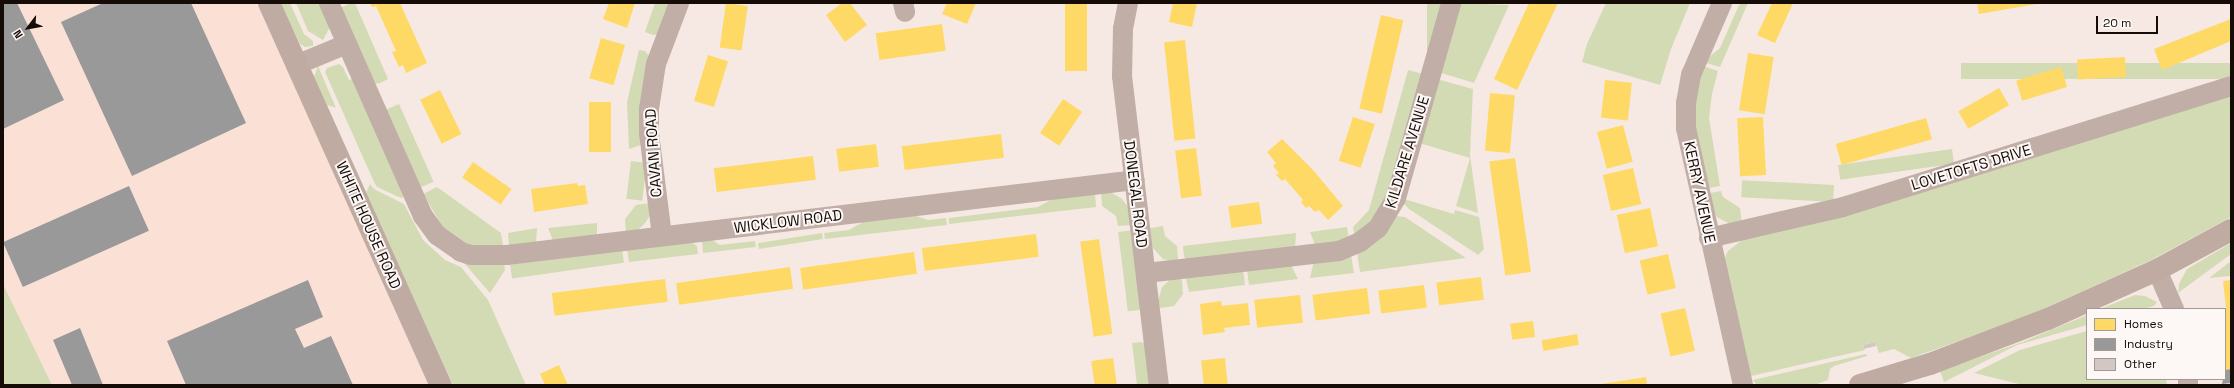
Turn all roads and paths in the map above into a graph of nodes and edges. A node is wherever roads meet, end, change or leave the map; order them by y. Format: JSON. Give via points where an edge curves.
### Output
{"nodes":[{"id":1,"x":269,"y":3,"type":"edge"},
{"id":2,"x":329,"y":3,"type":"edge"},
{"id":3,"x":679,"y":3,"type":"edge"},
{"id":4,"x":1128,"y":3,"type":"edge"},
{"id":5,"x":1451,"y":3,"type":"edge"},
{"id":6,"x":1722,"y":3,"type":"edge"},
{"id":7,"x":347,"y":44,"type":"junction"},
{"id":8,"x":296,"y":65,"type":"junction"},
{"id":9,"x":2231,"y":86,"type":"edge"},
{"id":10,"x":1134,"y":180,"type":"junction"},
{"id":11,"x":2231,"y":230,"type":"edge"},
{"id":12,"x":662,"y":236,"type":"junction"},
{"id":13,"x":1709,"y":238,"type":"junction"},
{"id":14,"x":2157,"y":270,"type":"junction"},
{"id":15,"x":1146,"y":273,"type":"junction"},
{"id":16,"x":2174,"y":308,"type":"edge"},
{"id":17,"x":1867,"y":384,"type":"edge"},
{"id":18,"x":441,"y":385,"type":"edge"},
{"id":19,"x":1159,"y":385,"type":"edge"},
{"id":20,"x":1743,"y":385,"type":"edge"}],
"edges":[{"from":1,"to":8,"type":"street","name":"WHITE HOUSE ROAD"},
{"from":2,"to":7,"type":"street"},
{"from":3,"to":12,"type":"street","name":"CAVAN ROAD","via":[[656,64],[649,109],[649,133]]},
{"from":4,"to":10,"type":"street","name":"DONEGAL ROAD","via":[[1123,29],[1122,76]]},
{"from":5,"to":15,"type":"street","name":"KILDARE AVENUE","via":[[1396,198],[1378,228],[1360,242],[1339,251]]},
{"from":6,"to":13,"type":"street","name":"KERRY AVENUE","via":[[1693,68],[1686,102],[1686,128]]},
{"from":7,"to":8,"type":"street"},
{"from":7,"to":12,"type":"street","name":"WICKLOW ROAD","via":[[423,216],[445,241],[461,252],[492,256]]},
{"from":8,"to":18,"type":"street","name":"WHITE HOUSE ROAD"},
{"from":9,"to":13,"type":"street","name":"LOVETOFTS DRIVE","via":[[1843,206]]},
{"from":10,"to":12,"type":"street","name":"WICKLOW ROAD"},
{"from":10,"to":15,"type":"street","name":"DONEGAL ROAD"},
{"from":11,"to":14,"type":"street"},
{"from":13,"to":20,"type":"street","name":"KERRY AVENUE"},
{"from":14,"to":16,"type":"street"},
{"from":14,"to":17,"type":"street","via":[[2048,319],[1930,364]]},
{"from":15,"to":19,"type":"street","name":"DONEGAL ROAD"}]}
